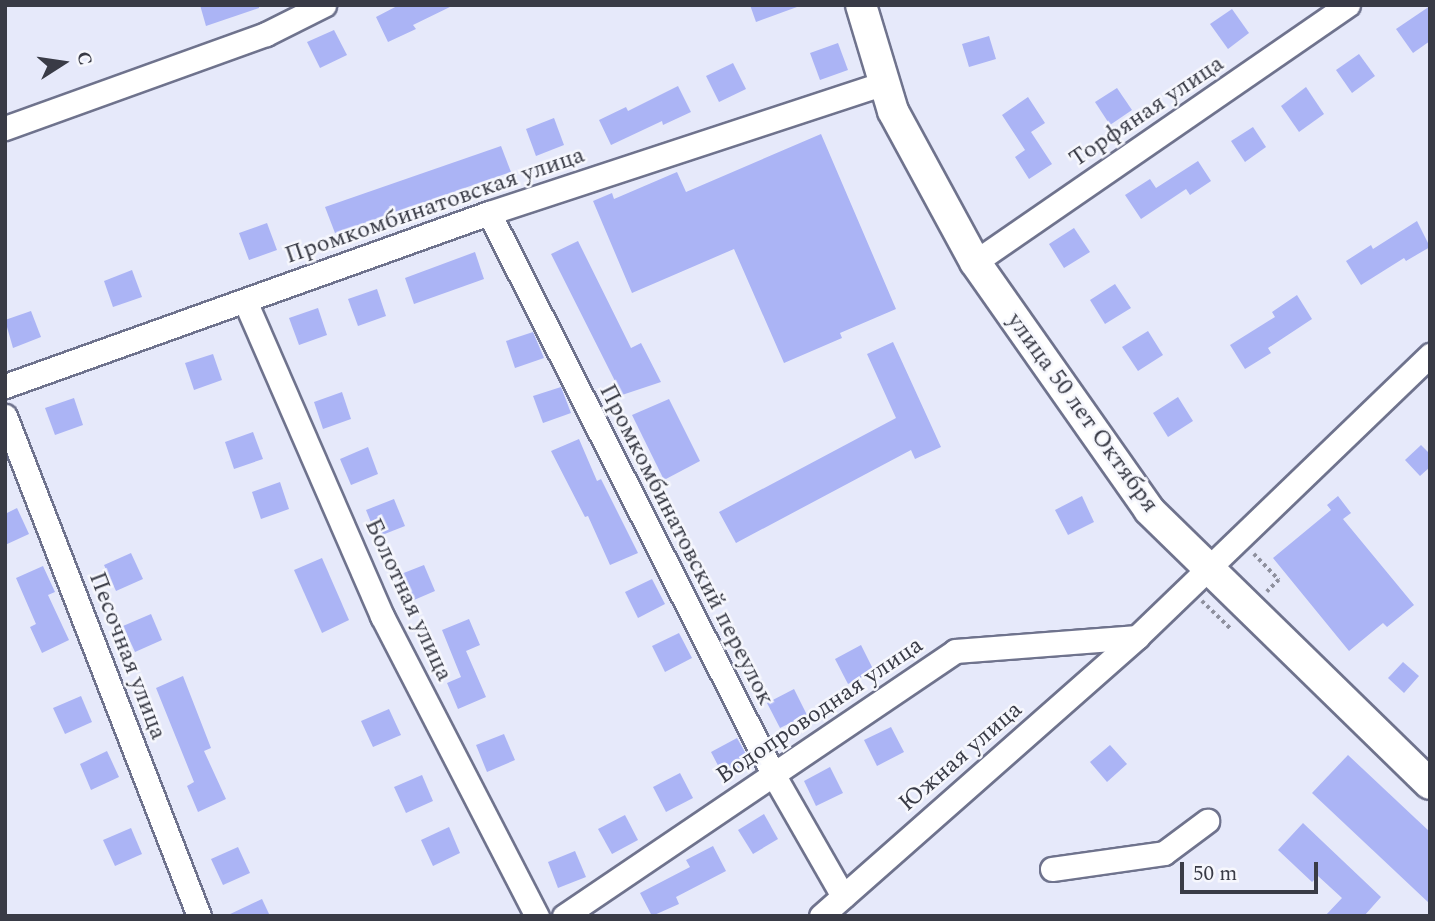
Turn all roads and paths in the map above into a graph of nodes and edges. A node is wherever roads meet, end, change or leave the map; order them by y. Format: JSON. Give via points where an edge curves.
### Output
{"nodes":[{"id":1,"x":324,"y":5,"type":"edge"},
{"id":2,"x":861,"y":5,"type":"edge"},
{"id":3,"x":1348,"y":5,"type":"edge"},
{"id":4,"x":884,"y":83,"type":"junction"},
{"id":5,"x":5,"y":128,"type":"edge"},
{"id":6,"x":489,"y":214,"type":"junction"},
{"id":7,"x":975,"y":262,"type":"junction"},
{"id":8,"x":245,"y":301,"type":"junction"},
{"id":9,"x":1425,"y":368,"type":"edge"},
{"id":10,"x":5,"y":386,"type":"edge"},
{"id":11,"x":5,"y":416,"type":"edge"},
{"id":12,"x":1254,"y":554,"type":"dead end"},
{"id":13,"x":1209,"y":568,"type":"junction"},
{"id":14,"x":1265,"y":595,"type":"dead end"},
{"id":15,"x":1193,"y":608,"type":"dead end"},
{"id":16,"x":1230,"y":628,"type":"dead end"},
{"id":17,"x":1137,"y":637,"type":"junction"},
{"id":18,"x":773,"y":774,"type":"junction"},
{"id":19,"x":1430,"y":784,"type":"edge"},
{"id":20,"x":1207,"y":821,"type":"dead end"},
{"id":21,"x":1052,"y":869,"type":"dead end"},
{"id":22,"x":843,"y":896,"type":"junction"},
{"id":23,"x":199,"y":916,"type":"edge"},
{"id":24,"x":537,"y":916,"type":"edge"},
{"id":25,"x":564,"y":916,"type":"edge"},
{"id":26,"x":821,"y":916,"type":"edge"}],
"edges":[{"from":1,"to":5,"type":"street","via":[[266,34]]},
{"from":2,"to":4,"type":"main road","name":"улица 50 лет Октября"},
{"from":3,"to":7,"type":"street","name":"Торфяная улица"},
{"from":4,"to":6,"type":"street","name":"Промкомбинатовская улица"},
{"from":4,"to":7,"type":"main road","name":"улица 50 лет Октября","via":[[894,111]]},
{"from":6,"to":8,"type":"street","name":"Промкомбинатовская улица"},
{"from":6,"to":18,"type":"street","name":"Промкомбинатовский переулок"},
{"from":7,"to":13,"type":"main road","name":"улица 50 лет Октября","via":[[1149,510]]},
{"from":8,"to":10,"type":"street","name":"Промкомбинатовская улица"},
{"from":8,"to":24,"type":"street","name":"Болотная улица","via":[[383,616]]},
{"from":9,"to":13,"type":"street"},
{"from":11,"to":23,"type":"street","name":"Песочная улица"},
{"from":12,"to":14,"type":"path","via":[[1279,580]]},
{"from":13,"to":17,"type":"street","name":"Южная улица"},
{"from":13,"to":19,"type":"main road","name":"улица 50 лет Октября"},
{"from":15,"to":16,"type":"path","via":[[1202,600]]},
{"from":17,"to":18,"type":"street","name":"Водопроводная улица","via":[[955,651]]},
{"from":17,"to":22,"type":"street","name":"Южная улица"},
{"from":18,"to":22,"type":"street","name":"Промкомбинатовский переулок"},
{"from":18,"to":25,"type":"street","name":"Водопроводная улица"},
{"from":20,"to":21,"type":"street","via":[[1164,853]]},
{"from":22,"to":26,"type":"street","name":"Южная улица"}]}
